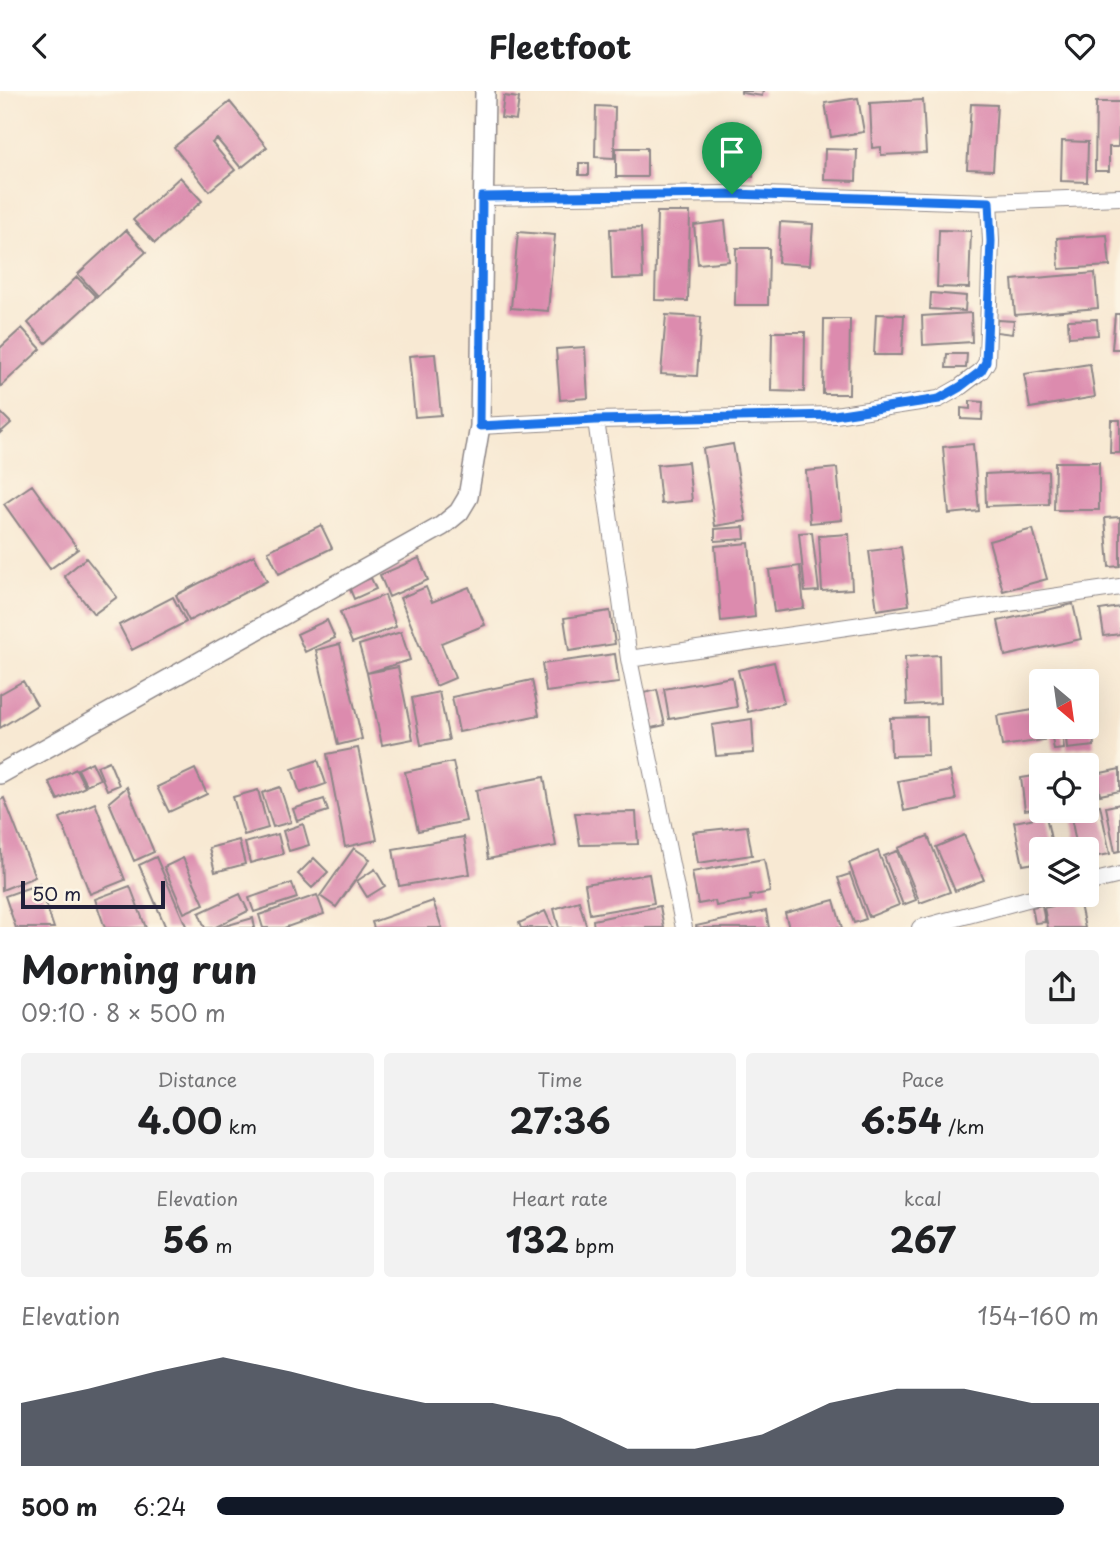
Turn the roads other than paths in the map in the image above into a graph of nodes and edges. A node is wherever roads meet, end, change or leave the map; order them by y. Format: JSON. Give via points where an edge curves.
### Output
{"nodes":[{"id":1,"x":485,"y":91,"type":"edge"},
{"id":2,"x":482,"y":197,"type":"junction"},
{"id":3,"x":1120,"y":197,"type":"edge"},
{"id":4,"x":989,"y":202,"type":"junction"},
{"id":5,"x":596,"y":420,"type":"junction"},
{"id":6,"x":480,"y":426,"type":"junction"},
{"id":7,"x":1120,"y":587,"type":"edge"},
{"id":8,"x":629,"y":659,"type":"junction"},
{"id":9,"x":0,"y":774,"type":"edge"},
{"id":10,"x":1120,"y":875,"type":"edge"},
{"id":11,"x":1099,"y":880,"type":"edge"},
{"id":12,"x":1029,"y":898,"type":"edge"},
{"id":13,"x":684,"y":927,"type":"edge"},
{"id":14,"x":920,"y":927,"type":"edge"}],
"edges":[{"from":1,"to":2,"type":"street"},
{"from":2,"to":4,"type":"street","via":[[732,194]]},
{"from":2,"to":6,"type":"street"},
{"from":3,"to":4,"type":"street"},
{"from":4,"to":5,"type":"street","via":[[986,362],[981,371],[939,399],[835,415]]},
{"from":5,"to":6,"type":"street"},
{"from":5,"to":8,"type":"street"},
{"from":6,"to":9,"type":"street","via":[[468,497],[460,512],[442,526]]},
{"from":7,"to":8,"type":"street"},
{"from":8,"to":13,"type":"street"},
{"from":10,"to":11,"type":"street"},
{"from":12,"to":14,"type":"street"}]}
